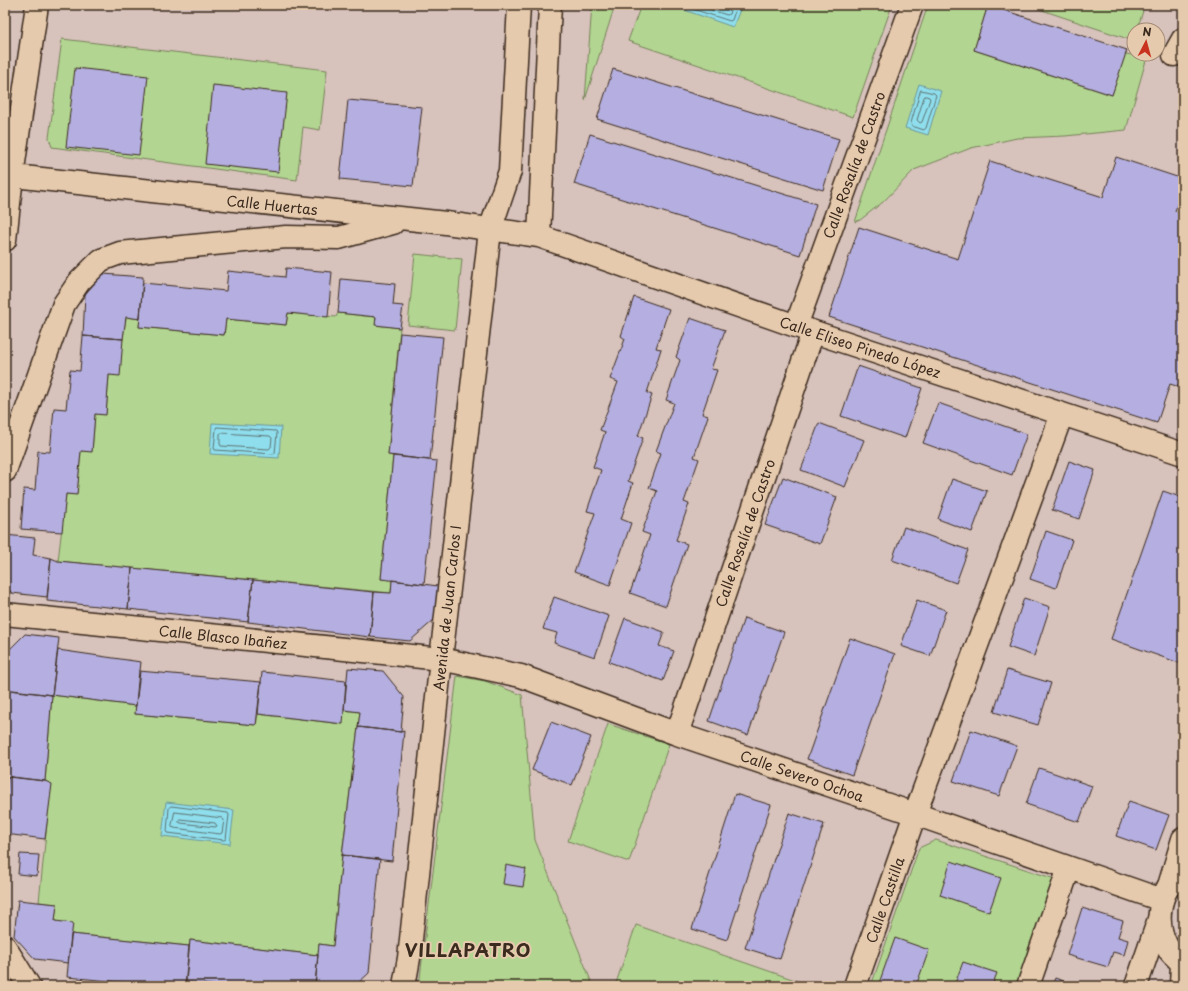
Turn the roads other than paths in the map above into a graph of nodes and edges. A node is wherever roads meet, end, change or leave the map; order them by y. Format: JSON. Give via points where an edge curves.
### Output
{"nodes":[{"id":1,"x":37,"y":5,"type":"edge"},
{"id":2,"x":519,"y":5,"type":"edge"},
{"id":3,"x":550,"y":5,"type":"edge"},
{"id":4,"x":912,"y":5,"type":"edge"},
{"id":5,"x":8,"y":176,"type":"edge"},
{"id":6,"x":405,"y":220,"type":"junction"},
{"id":7,"x":490,"y":230,"type":"junction"},
{"id":8,"x":539,"y":236,"type":"junction"},
{"id":9,"x":5,"y":240,"type":"edge"},
{"id":10,"x":804,"y":329,"type":"junction"},
{"id":11,"x":1062,"y":414,"type":"junction"},
{"id":12,"x":1183,"y":454,"type":"edge"},
{"id":13,"x":5,"y":471,"type":"edge"},
{"id":14,"x":5,"y":614,"type":"edge"},
{"id":15,"x":441,"y":659,"type":"junction"},
{"id":16,"x":677,"y":734,"type":"junction"},
{"id":17,"x":915,"y":814,"type":"junction"},
{"id":18,"x":1183,"y":839,"type":"edge"},
{"id":19,"x":1069,"y":868,"type":"junction"},
{"id":20,"x":1168,"y":895,"type":"edge"},
{"id":21,"x":5,"y":947,"type":"edge"},
{"id":22,"x":1183,"y":963,"type":"edge"},
{"id":23,"x":29,"y":986,"type":"edge"},
{"id":24,"x":404,"y":986,"type":"edge"},
{"id":25,"x":855,"y":986,"type":"edge"},
{"id":26,"x":1028,"y":986,"type":"edge"},
{"id":27,"x":1136,"y":986,"type":"edge"},
{"id":28,"x":1181,"y":986,"type":"edge"}],
"edges":[{"from":1,"to":5,"type":"street"},
{"from":2,"to":7,"type":"street","name":"Avenida de Juan Carlos I","via":[[510,171]]},
{"from":3,"to":8,"type":"street"},
{"from":4,"to":10,"type":"street","name":"Calle Rosalía de Castro"},
{"from":5,"to":6,"type":"street","name":"Calle Huertas"},
{"from":5,"to":9,"type":"street"},
{"from":6,"to":7,"type":"street","name":"Calle Huertas"},
{"from":6,"to":13,"type":"street","via":[[339,238],[286,237],[120,253],[101,260],[79,282],[64,304]]},
{"from":7,"to":8,"type":"street","name":"Calle Huertas"},
{"from":7,"to":15,"type":"street","name":"Avenida de Juan Carlos I"},
{"from":8,"to":10,"type":"street","name":"Calle Eliseo Pinedo López"},
{"from":10,"to":11,"type":"street","name":"Calle Eliseo Pinedo López"},
{"from":10,"to":16,"type":"street","name":"Calle Rosalía de Castro"},
{"from":11,"to":12,"type":"street","name":"Calle Eliseo Pinedo López"},
{"from":11,"to":17,"type":"street","name":"Calle Castilla"},
{"from":14,"to":15,"type":"street","name":"Calle Blasco Ibañez"},
{"from":15,"to":16,"type":"street","name":"Calle Severo Ochoa","via":[[521,676]]},
{"from":15,"to":24,"type":"street","name":"Avenida de Juan Carlos I"},
{"from":16,"to":17,"type":"street","name":"Calle Severo Ochoa"},
{"from":17,"to":19,"type":"street","name":"Calle Severo Ochoa"},
{"from":17,"to":25,"type":"street","name":"Calle Castilla"},
{"from":18,"to":20,"type":"street"},
{"from":19,"to":20,"type":"street","name":"Calle Severo Ochoa"},
{"from":19,"to":26,"type":"street"},
{"from":20,"to":22,"type":"street","via":[[1162,936],[1170,951]]},
{"from":20,"to":27,"type":"street"},
{"from":21,"to":23,"type":"street"},
{"from":22,"to":28,"type":"street"}]}
